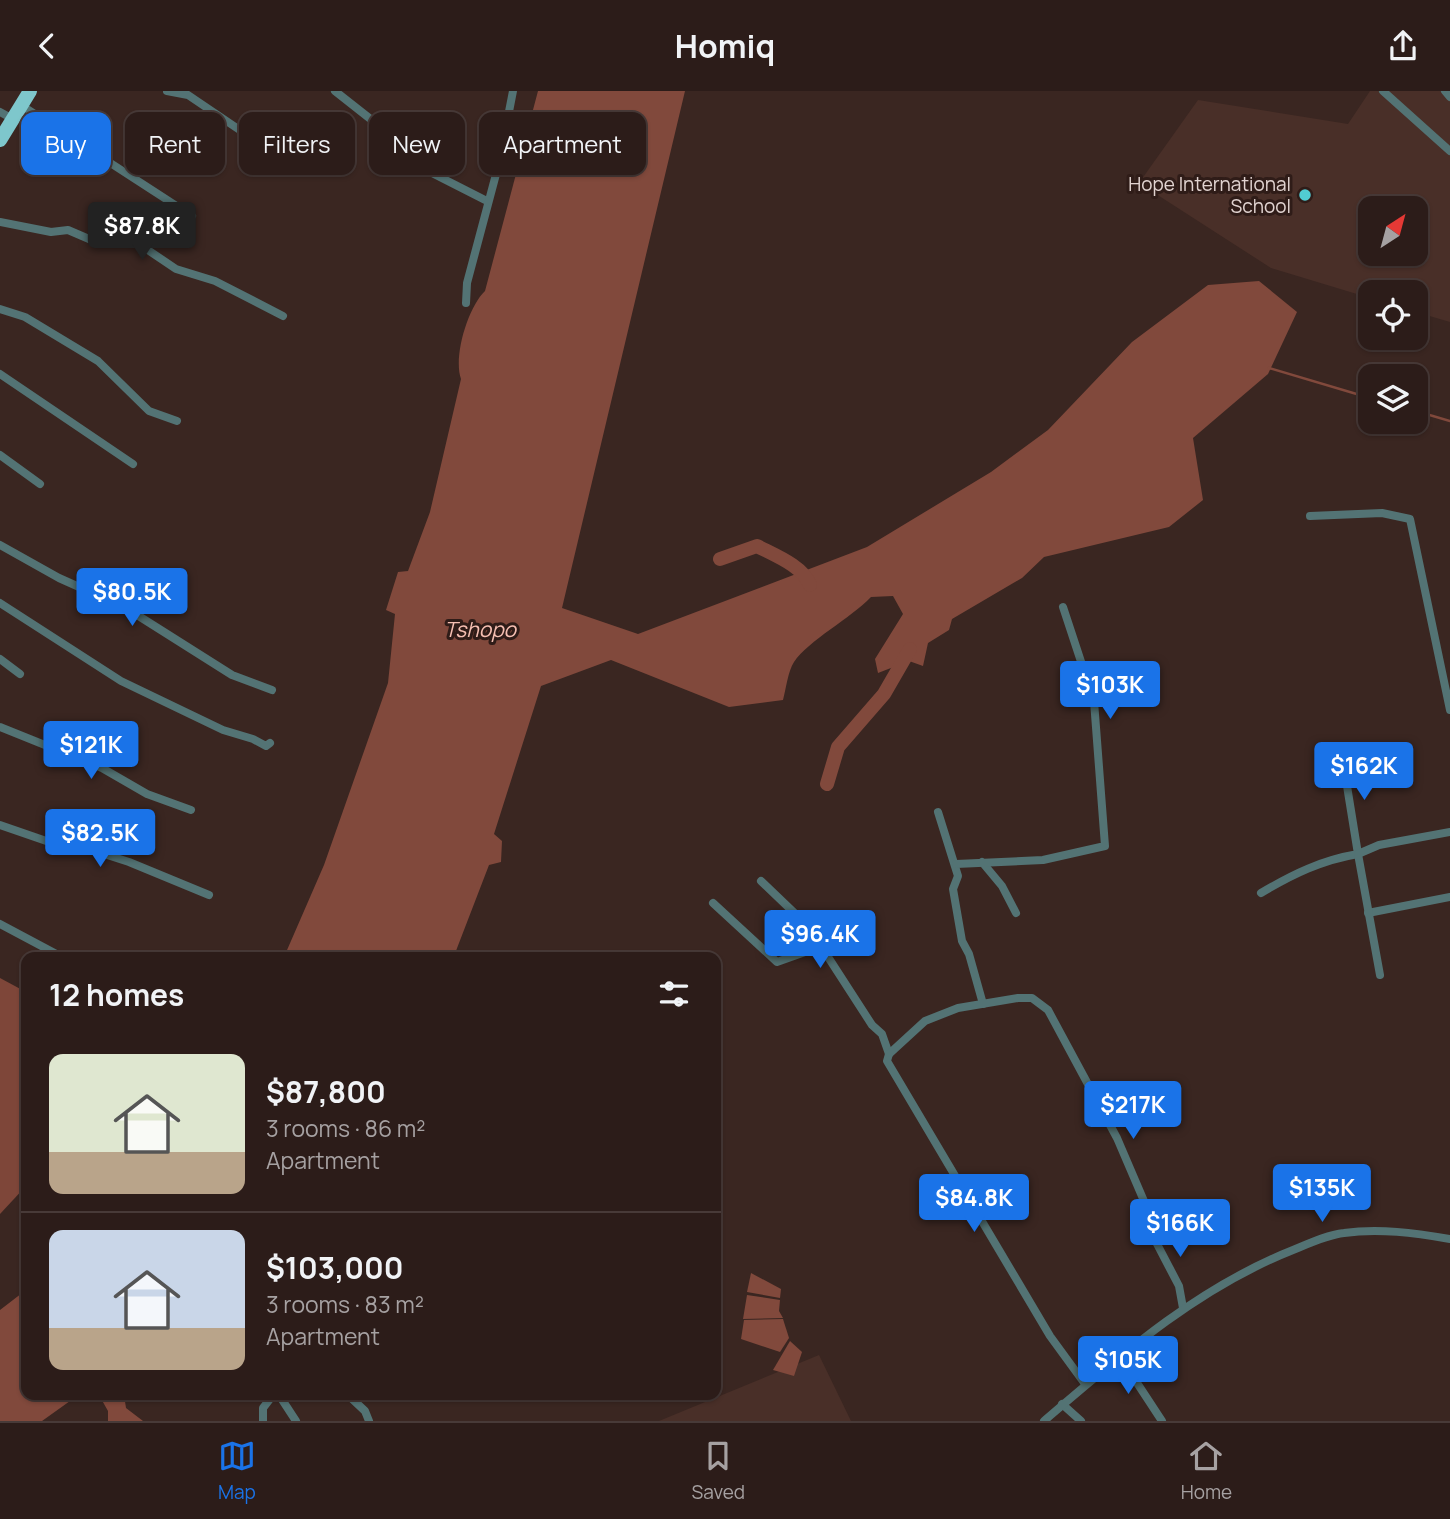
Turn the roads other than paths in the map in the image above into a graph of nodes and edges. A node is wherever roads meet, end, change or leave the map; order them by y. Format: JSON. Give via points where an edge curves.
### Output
{"nodes":[{"id":1,"x":30,"y":91,"type":"edge"},
{"id":2,"x":167,"y":91,"type":"edge"},
{"id":3,"x":335,"y":91,"type":"edge"},
{"id":4,"x":1382,"y":91,"type":"edge"},
{"id":5,"x":1445,"y":91,"type":"edge"},
{"id":6,"x":512,"y":92,"type":"edge"},
{"id":7,"x":1450,"y":97,"type":"edge"},
{"id":8,"x":21,"y":105,"type":"junction"},
{"id":9,"x":6,"y":115,"type":"edge"},
{"id":10,"x":239,"y":130,"type":"edge"},
{"id":11,"x":0,"y":140,"type":"edge"},
{"id":12,"x":1450,"y":151,"type":"edge"},
{"id":13,"x":487,"y":201,"type":"junction"},
{"id":14,"x":192,"y":216,"type":"dead end"},
{"id":15,"x":0,"y":222,"type":"edge"},
{"id":16,"x":466,"y":303,"type":"dead end"},
{"id":17,"x":0,"y":309,"type":"edge"},
{"id":18,"x":283,"y":316,"type":"dead end"},
{"id":19,"x":0,"y":375,"type":"edge"},
{"id":20,"x":177,"y":421,"type":"dead end"},
{"id":21,"x":0,"y":456,"type":"edge"},
{"id":22,"x":133,"y":464,"type":"dead end"},
{"id":23,"x":40,"y":484,"type":"dead end"},
{"id":24,"x":1310,"y":516,"type":"dead end"},
{"id":25,"x":0,"y":545,"type":"edge"},
{"id":26,"x":0,"y":603,"type":"edge"},
{"id":27,"x":1063,"y":607,"type":"dead end"},
{"id":28,"x":1450,"y":653,"type":"edge"},
{"id":29,"x":1440,"y":656,"type":"junction"},
{"id":30,"x":0,"y":659,"type":"edge"},
{"id":31,"x":20,"y":674,"type":"dead end"},
{"id":32,"x":272,"y":690,"type":"dead end"},
{"id":33,"x":1450,"y":710,"type":"edge"},
{"id":34,"x":0,"y":727,"type":"edge"},
{"id":35,"x":270,"y":743,"type":"dead end"},
{"id":36,"x":1342,"y":755,"type":"dead end"},
{"id":37,"x":191,"y":810,"type":"dead end"},
{"id":38,"x":938,"y":812,"type":"dead end"},
{"id":39,"x":0,"y":825,"type":"edge"},
{"id":40,"x":1450,"y":832,"type":"edge"},
{"id":41,"x":1358,"y":854,"type":"junction"},
{"id":42,"x":982,"y":862,"type":"junction"},
{"id":43,"x":956,"y":865,"type":"junction"},
{"id":44,"x":761,"y":881,"type":"dead end"},
{"id":45,"x":1261,"y":893,"type":"dead end"},
{"id":46,"x":209,"y":895,"type":"dead end"},
{"id":47,"x":1450,"y":897,"type":"edge"},
{"id":48,"x":713,"y":903,"type":"dead end"},
{"id":49,"x":1016,"y":913,"type":"dead end"},
{"id":50,"x":1368,"y":913,"type":"junction"},
{"id":51,"x":0,"y":924,"type":"edge"},
{"id":52,"x":822,"y":946,"type":"junction"},
{"id":53,"x":53,"y":952,"type":"edge"},
{"id":54,"x":1380,"y":975,"type":"dead end"},
{"id":55,"x":983,"y":1004,"type":"junction"},
{"id":56,"x":888,"y":1054,"type":"junction"},
{"id":57,"x":1450,"y":1240,"type":"edge"},
{"id":58,"x":1183,"y":1308,"type":"junction"},
{"id":59,"x":1120,"y":1357,"type":"junction"},
{"id":60,"x":1085,"y":1384,"type":"junction"},
{"id":61,"x":269,"y":1400,"type":"edge"},
{"id":62,"x":282,"y":1400,"type":"edge"},
{"id":63,"x":353,"y":1400,"type":"edge"},
{"id":64,"x":1062,"y":1404,"type":"junction"},
{"id":65,"x":263,"y":1421,"type":"edge"},
{"id":66,"x":296,"y":1421,"type":"edge"},
{"id":67,"x":369,"y":1421,"type":"edge"},
{"id":68,"x":1044,"y":1421,"type":"edge"},
{"id":69,"x":1081,"y":1421,"type":"edge"},
{"id":70,"x":1162,"y":1421,"type":"edge"}],
"edges":[{"from":1,"to":8,"type":"highway"},
{"from":2,"to":10,"type":"street","via":[[188,95]]},
{"from":3,"to":13,"type":"street","via":[[406,147],[428,171]]},
{"from":4,"to":12,"type":"street"},
{"from":5,"to":7,"type":"street"},
{"from":6,"to":13,"type":"street"},
{"from":8,"to":9,"type":"highway"},
{"from":8,"to":14,"type":"street"},
{"from":9,"to":11,"type":"highway"},
{"from":13,"to":16,"type":"street"},
{"from":15,"to":18,"type":"street","via":[[51,232],[68,230],[89,239],[136,241],[176,269],[215,281]]},
{"from":17,"to":20,"type":"street","via":[[25,317],[98,361],[149,411]]},
{"from":19,"to":22,"type":"street"},
{"from":21,"to":23,"type":"street"},
{"from":24,"to":29,"type":"street","via":[[1382,513],[1410,519]]},
{"from":25,"to":32,"type":"street","via":[[126,608],[232,675]]},
{"from":26,"to":35,"type":"street","via":[[127,684],[223,730],[266,746]]},
{"from":27,"to":42,"type":"street","via":[[1094,701],[1105,846],[1043,860]]},
{"from":28,"to":29,"type":"street"},
{"from":29,"to":33,"type":"street"},
{"from":30,"to":31,"type":"street"},
{"from":34,"to":37,"type":"street"},
{"from":36,"to":41,"type":"street"},
{"from":38,"to":43,"type":"street"},
{"from":39,"to":46,"type":"street","via":[[129,862]]},
{"from":40,"to":41,"type":"street","via":[[1379,845]]},
{"from":41,"to":45,"type":"street","via":[[1299,871]]},
{"from":41,"to":50,"type":"street"},
{"from":42,"to":43,"type":"street"},
{"from":42,"to":49,"type":"street","via":[[1002,885]]},
{"from":43,"to":55,"type":"street","via":[[953,889],[962,941]]},
{"from":44,"to":52,"type":"street"},
{"from":47,"to":50,"type":"street"},
{"from":48,"to":52,"type":"street","via":[[777,963]]},
{"from":50,"to":54,"type":"street"},
{"from":51,"to":53,"type":"street"},
{"from":52,"to":56,"type":"street","via":[[882,1034]]},
{"from":55,"to":56,"type":"street","via":[[925,1021]]},
{"from":55,"to":58,"type":"street","via":[[1032,998],[1048,1010],[1117,1138]]},
{"from":56,"to":60,"type":"street","via":[[887,1061],[1050,1336]]},
{"from":57,"to":58,"type":"street","via":[[1405,1232],[1341,1233],[1269,1259]]},
{"from":58,"to":59,"type":"street"},
{"from":59,"to":60,"type":"street"},
{"from":59,"to":70,"type":"street"},
{"from":60,"to":64,"type":"street"},
{"from":61,"to":65,"type":"street"},
{"from":62,"to":66,"type":"street"},
{"from":63,"to":67,"type":"street"},
{"from":64,"to":68,"type":"street"},
{"from":64,"to":69,"type":"street"}]}
